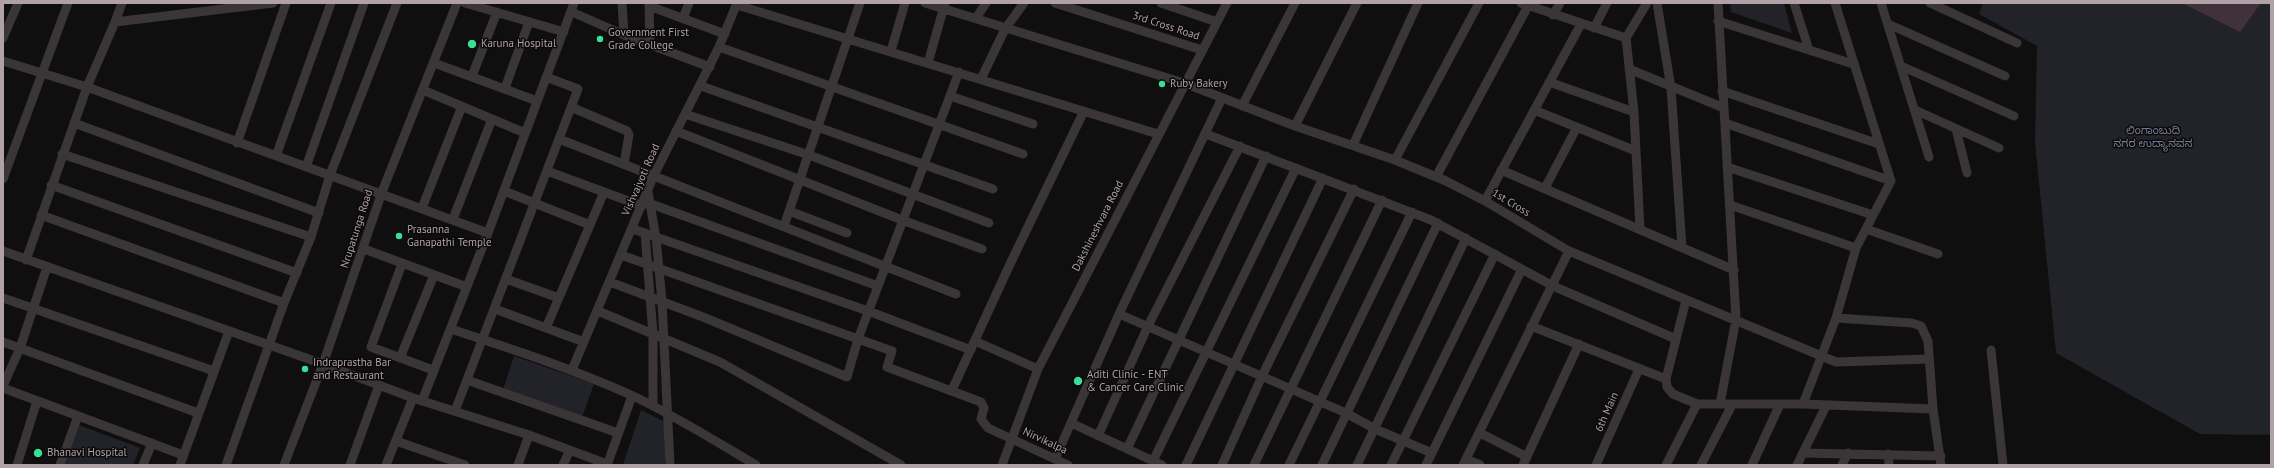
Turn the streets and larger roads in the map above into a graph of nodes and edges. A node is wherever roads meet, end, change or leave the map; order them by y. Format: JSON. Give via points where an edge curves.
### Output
{"nodes":[{"id":1,"x":18,"y":3,"type":"edge"},
{"id":2,"x":68,"y":3,"type":"edge"},
{"id":3,"x":122,"y":3,"type":"edge"},
{"id":4,"x":273,"y":3,"type":"edge"},
{"id":5,"x":286,"y":3,"type":"edge"},
{"id":6,"x":331,"y":3,"type":"edge"},
{"id":7,"x":364,"y":3,"type":"edge"},
{"id":8,"x":397,"y":3,"type":"edge"},
{"id":9,"x":457,"y":3,"type":"edge"},
{"id":10,"x":466,"y":3,"type":"edge"},
{"id":11,"x":574,"y":3,"type":"edge"},
{"id":12,"x":622,"y":3,"type":"edge"},
{"id":13,"x":689,"y":3,"type":"edge"},
{"id":14,"x":860,"y":3,"type":"edge"},
{"id":15,"x":905,"y":3,"type":"edge"},
{"id":16,"x":925,"y":3,"type":"edge"},
{"id":17,"x":986,"y":3,"type":"edge"},
{"id":18,"x":1024,"y":3,"type":"edge"},
{"id":19,"x":1055,"y":3,"type":"edge"},
{"id":20,"x":1161,"y":3,"type":"edge"},
{"id":21,"x":1227,"y":3,"type":"edge"},
{"id":22,"x":1295,"y":3,"type":"edge"},
{"id":23,"x":1357,"y":3,"type":"edge"},
{"id":24,"x":1418,"y":3,"type":"edge"},
{"id":25,"x":1479,"y":3,"type":"edge"},
{"id":26,"x":1560,"y":3,"type":"edge"},
{"id":27,"x":1607,"y":3,"type":"edge"},
{"id":28,"x":1647,"y":3,"type":"edge"},
{"id":29,"x":1657,"y":3,"type":"edge"},
{"id":30,"x":1718,"y":3,"type":"edge"},
{"id":31,"x":1794,"y":3,"type":"edge"},
{"id":32,"x":1835,"y":3,"type":"edge"},
{"id":33,"x":1881,"y":3,"type":"edge"},
{"id":34,"x":1930,"y":3,"type":"edge"},
{"id":35,"x":737,"y":4,"type":"edge"},
{"id":36,"x":1524,"y":4,"type":"edge"},
{"id":37,"x":649,"y":5,"type":"edge"},
{"id":38,"x":944,"y":6,"type":"edge"},
{"id":39,"x":497,"y":12,"type":"junction"},
{"id":40,"x":572,"y":12,"type":"junction"},
{"id":41,"x":1553,"y":15,"type":"junction"},
{"id":42,"x":683,"y":18,"type":"junction"},
{"id":43,"x":976,"y":18,"type":"junction"},
{"id":44,"x":1718,"y":21,"type":"junction"},
{"id":45,"x":115,"y":22,"type":"junction"},
{"id":46,"x":529,"y":22,"type":"junction"},
{"id":47,"x":1217,"y":22,"type":"junction"},
{"id":48,"x":1581,"y":24,"type":"junction"},
{"id":49,"x":1888,"y":24,"type":"junction"},
{"id":50,"x":1594,"y":28,"type":"junction"},
{"id":51,"x":1005,"y":29,"type":"junction"},
{"id":52,"x":564,"y":32,"type":"junction"},
{"id":53,"x":725,"y":34,"type":"junction"},
{"id":54,"x":624,"y":35,"type":"junction"},
{"id":55,"x":3,"y":38,"type":"edge"},
{"id":56,"x":1626,"y":38,"type":"junction"},
{"id":57,"x":849,"y":39,"type":"junction"},
{"id":58,"x":2016,"y":43,"type":"dead end"},
{"id":59,"x":650,"y":45,"type":"junction"},
{"id":60,"x":719,"y":47,"type":"junction"},
{"id":61,"x":1202,"y":50,"type":"junction"},
{"id":62,"x":1809,"y":50,"type":"junction"},
{"id":63,"x":891,"y":52,"type":"junction"},
{"id":64,"x":3,"y":61,"type":"edge"},
{"id":65,"x":928,"y":63,"type":"junction"},
{"id":66,"x":434,"y":64,"type":"junction"},
{"id":67,"x":1853,"y":64,"type":"junction"},
{"id":68,"x":1901,"y":66,"type":"junction"},
{"id":69,"x":710,"y":67,"type":"junction"},
{"id":70,"x":1629,"y":69,"type":"junction"},
{"id":71,"x":959,"y":72,"type":"junction"},
{"id":72,"x":42,"y":74,"type":"junction"},
{"id":73,"x":472,"y":76,"type":"junction"},
{"id":74,"x":2005,"y":76,"type":"dead end"},
{"id":75,"x":546,"y":77,"type":"junction"},
{"id":76,"x":980,"y":79,"type":"junction"},
{"id":77,"x":1549,"y":82,"type":"junction"},
{"id":78,"x":1184,"y":83,"type":"junction"},
{"id":79,"x":87,"y":86,"type":"junction"},
{"id":80,"x":700,"y":86,"type":"junction"},
{"id":81,"x":832,"y":86,"type":"junction"},
{"id":82,"x":505,"y":88,"type":"junction"},
{"id":83,"x":1671,"y":88,"type":"junction"},
{"id":84,"x":423,"y":90,"type":"junction"},
{"id":85,"x":1722,"y":91,"type":"junction"},
{"id":86,"x":950,"y":96,"type":"junction"},
{"id":87,"x":1222,"y":98,"type":"junction"},
{"id":88,"x":537,"y":101,"type":"junction"},
{"id":89,"x":462,"y":106,"type":"junction"},
{"id":90,"x":1242,"y":106,"type":"junction"},
{"id":91,"x":571,"y":107,"type":"junction"},
{"id":92,"x":1724,"y":108,"type":"junction"},
{"id":93,"x":1534,"y":110,"type":"junction"},
{"id":94,"x":1914,"y":110,"type":"junction"},
{"id":95,"x":1084,"y":111,"type":"junction"},
{"id":96,"x":1634,"y":112,"type":"junction"},
{"id":97,"x":685,"y":114,"type":"junction"},
{"id":98,"x":2014,"y":116,"type":"dead end"},
{"id":99,"x":492,"y":119,"type":"junction"},
{"id":100,"x":74,"y":123,"type":"junction"},
{"id":101,"x":1724,"y":123,"type":"junction"},
{"id":102,"x":939,"y":124,"type":"junction"},
{"id":103,"x":1033,"y":124,"type":"dead end"},
{"id":104,"x":1295,"y":126,"type":"junction"},
{"id":105,"x":1577,"y":127,"type":"junction"},
{"id":106,"x":818,"y":129,"type":"junction"},
{"id":107,"x":1956,"y":129,"type":"junction"},
{"id":108,"x":676,"y":131,"type":"junction"},
{"id":109,"x":525,"y":133,"type":"junction"},
{"id":110,"x":1158,"y":134,"type":"junction"},
{"id":111,"x":1206,"y":134,"type":"junction"},
{"id":112,"x":559,"y":139,"type":"junction"},
{"id":113,"x":237,"y":143,"type":"junction"},
{"id":114,"x":1879,"y":144,"type":"junction"},
{"id":115,"x":1353,"y":145,"type":"junction"},
{"id":116,"x":1240,"y":146,"type":"junction"},
{"id":117,"x":1999,"y":148,"type":"dead end"},
{"id":118,"x":1636,"y":151,"type":"junction"},
{"id":119,"x":62,"y":154,"type":"junction"},
{"id":120,"x":1022,"y":154,"type":"dead end"},
{"id":121,"x":809,"y":155,"type":"junction"},
{"id":122,"x":276,"y":156,"type":"junction"},
{"id":123,"x":1266,"y":156,"type":"junction"},
{"id":124,"x":1929,"y":157,"type":"dead end"},
{"id":125,"x":1395,"y":160,"type":"junction"},
{"id":126,"x":624,"y":164,"type":"junction"},
{"id":127,"x":924,"y":165,"type":"junction"},
{"id":128,"x":306,"y":167,"type":"junction"},
{"id":129,"x":1727,"y":167,"type":"junction"},
{"id":130,"x":1296,"y":168,"type":"junction"},
{"id":131,"x":1501,"y":170,"type":"junction"},
{"id":132,"x":547,"y":171,"type":"junction"},
{"id":133,"x":1967,"y":173,"type":"dead end"},
{"id":134,"x":330,"y":175,"type":"junction"},
{"id":135,"x":654,"y":175,"type":"junction"},
{"id":136,"x":1436,"y":177,"type":"junction"},
{"id":137,"x":1323,"y":178,"type":"junction"},
{"id":138,"x":3,"y":179,"type":"edge"},
{"id":139,"x":801,"y":179,"type":"junction"},
{"id":140,"x":1891,"y":181,"type":"junction"},
{"id":141,"x":51,"y":185,"type":"junction"},
{"id":142,"x":1544,"y":188,"type":"junction"},
{"id":143,"x":993,"y":189,"type":"dead end"},
{"id":144,"x":1354,"y":189,"type":"junction"},
{"id":145,"x":504,"y":191,"type":"junction"},
{"id":146,"x":382,"y":192,"type":"junction"},
{"id":147,"x":604,"y":192,"type":"junction"},
{"id":148,"x":913,"y":193,"type":"junction"},
{"id":149,"x":1382,"y":200,"type":"junction"},
{"id":150,"x":1485,"y":200,"type":"junction"},
{"id":151,"x":534,"y":203,"type":"junction"},
{"id":152,"x":647,"y":205,"type":"junction"},
{"id":153,"x":1730,"y":205,"type":"junction"},
{"id":154,"x":422,"y":208,"type":"junction"},
{"id":155,"x":789,"y":211,"type":"junction"},
{"id":156,"x":1412,"y":212,"type":"junction"},
{"id":157,"x":319,"y":213,"type":"junction"},
{"id":158,"x":41,"y":215,"type":"junction"},
{"id":159,"x":1873,"y":215,"type":"junction"},
{"id":160,"x":453,"y":219,"type":"junction"},
{"id":161,"x":902,"y":220,"type":"junction"},
{"id":162,"x":989,"y":223,"type":"dead end"},
{"id":163,"x":1438,"y":223,"type":"junction"},
{"id":164,"x":590,"y":225,"type":"junction"},
{"id":165,"x":784,"y":226,"type":"junction"},
{"id":166,"x":633,"y":229,"type":"junction"},
{"id":167,"x":1640,"y":229,"type":"junction"},
{"id":168,"x":1866,"y":229,"type":"junction"},
{"id":169,"x":488,"y":233,"type":"junction"},
{"id":170,"x":645,"y":233,"type":"junction"},
{"id":171,"x":847,"y":233,"type":"dead end"},
{"id":172,"x":311,"y":237,"type":"junction"},
{"id":173,"x":656,"y":238,"type":"junction"},
{"id":174,"x":1466,"y":238,"type":"junction"},
{"id":175,"x":1682,"y":247,"type":"junction"},
{"id":176,"x":1856,"y":248,"type":"junction"},
{"id":177,"x":982,"y":249,"type":"dead end"},
{"id":178,"x":364,"y":250,"type":"junction"},
{"id":179,"x":3,"y":251,"type":"edge"},
{"id":180,"x":1569,"y":251,"type":"junction"},
{"id":181,"x":1495,"y":254,"type":"junction"},
{"id":182,"x":1938,"y":254,"type":"dead end"},
{"id":183,"x":621,"y":255,"type":"junction"},
{"id":184,"x":26,"y":260,"type":"junction"},
{"id":185,"x":402,"y":264,"type":"junction"},
{"id":186,"x":649,"y":266,"type":"junction"},
{"id":187,"x":885,"y":266,"type":"junction"},
{"id":188,"x":47,"y":267,"type":"junction"},
{"id":189,"x":1522,"y":269,"type":"junction"},
{"id":190,"x":659,"y":270,"type":"junction"},
{"id":191,"x":1734,"y":270,"type":"junction"},
{"id":192,"x":297,"y":273,"type":"junction"},
{"id":193,"x":434,"y":275,"type":"junction"},
{"id":194,"x":506,"y":279,"type":"junction"},
{"id":195,"x":610,"y":282,"type":"junction"},
{"id":196,"x":878,"y":286,"type":"junction"},
{"id":197,"x":1553,"y":286,"type":"junction"},
{"id":198,"x":467,"y":287,"type":"junction"},
{"id":199,"x":956,"y":294,"type":"dead end"},
{"id":200,"x":650,"y":297,"type":"junction"},
{"id":201,"x":3,"y":298,"type":"edge"},
{"id":202,"x":559,"y":298,"type":"junction"},
{"id":203,"x":1686,"y":300,"type":"junction"},
{"id":204,"x":662,"y":301,"type":"junction"},
{"id":205,"x":284,"y":303,"type":"junction"},
{"id":206,"x":33,"y":309,"type":"junction"},
{"id":207,"x":495,"y":309,"type":"junction"},
{"id":208,"x":598,"y":310,"type":"junction"},
{"id":209,"x":868,"y":311,"type":"junction"},
{"id":210,"x":1120,"y":314,"type":"junction"},
{"id":211,"x":1836,"y":318,"type":"junction"},
{"id":212,"x":1736,"y":320,"type":"junction"},
{"id":213,"x":1148,"y":326,"type":"junction"},
{"id":214,"x":1531,"y":326,"type":"junction"},
{"id":215,"x":546,"y":328,"type":"junction"},
{"id":216,"x":451,"y":329,"type":"junction"},
{"id":217,"x":229,"y":331,"type":"junction"},
{"id":218,"x":653,"y":334,"type":"junction"},
{"id":219,"x":664,"y":339,"type":"junction"},
{"id":220,"x":858,"y":339,"type":"junction"},
{"id":221,"x":1179,"y":339,"type":"junction"},
{"id":222,"x":1676,"y":339,"type":"junction"},
{"id":223,"x":483,"y":340,"type":"junction"},
{"id":224,"x":3,"y":342,"type":"edge"},
{"id":225,"x":584,"y":342,"type":"junction"},
{"id":226,"x":1579,"y":344,"type":"junction"},
{"id":227,"x":269,"y":346,"type":"junction"},
{"id":228,"x":973,"y":346,"type":"junction"},
{"id":229,"x":20,"y":348,"type":"junction"},
{"id":230,"x":1991,"y":350,"type":"dead end"},
{"id":231,"x":1207,"y":351,"type":"junction"},
{"id":232,"x":1821,"y":355,"type":"junction"},
{"id":233,"x":400,"y":358,"type":"junction"},
{"id":234,"x":1929,"y":359,"type":"junction"},
{"id":235,"x":1233,"y":363,"type":"junction"},
{"id":236,"x":323,"y":364,"type":"junction"},
{"id":237,"x":1038,"y":369,"type":"junction"},
{"id":238,"x":434,"y":370,"type":"junction"},
{"id":239,"x":572,"y":370,"type":"junction"},
{"id":240,"x":1639,"y":370,"type":"junction"},
{"id":241,"x":214,"y":371,"type":"junction"},
{"id":242,"x":1262,"y":376,"type":"junction"},
{"id":243,"x":1666,"y":379,"type":"junction"},
{"id":244,"x":467,"y":380,"type":"junction"},
{"id":245,"x":379,"y":385,"type":"junction"},
{"id":246,"x":3,"y":387,"type":"edge"},
{"id":247,"x":1291,"y":389,"type":"junction"},
{"id":248,"x":952,"y":390,"type":"junction"},
{"id":249,"x":632,"y":396,"type":"junction"},
{"id":250,"x":413,"y":398,"type":"junction"},
{"id":251,"x":37,"y":401,"type":"junction"},
{"id":252,"x":422,"y":401,"type":"junction"},
{"id":253,"x":1320,"y":402,"type":"junction"},
{"id":254,"x":1697,"y":404,"type":"junction"},
{"id":255,"x":1720,"y":404,"type":"junction"},
{"id":256,"x":1780,"y":404,"type":"junction"},
{"id":257,"x":1803,"y":404,"type":"junction"},
{"id":258,"x":1732,"y":405,"type":"junction"},
{"id":259,"x":653,"y":406,"type":"junction"},
{"id":260,"x":1826,"y":406,"type":"junction"},
{"id":261,"x":1933,"y":409,"type":"junction"},
{"id":262,"x":455,"y":411,"type":"junction"},
{"id":263,"x":198,"y":413,"type":"junction"},
{"id":264,"x":667,"y":413,"type":"junction"},
{"id":265,"x":1346,"y":413,"type":"junction"},
{"id":266,"x":78,"y":416,"type":"junction"},
{"id":267,"x":1071,"y":423,"type":"junction"},
{"id":268,"x":1376,"y":429,"type":"junction"},
{"id":269,"x":618,"y":433,"type":"junction"},
{"id":270,"x":1480,"y":433,"type":"junction"},
{"id":271,"x":529,"y":435,"type":"junction"},
{"id":272,"x":1098,"y":436,"type":"junction"},
{"id":273,"x":1012,"y":439,"type":"junction"},
{"id":274,"x":1403,"y":440,"type":"junction"},
{"id":275,"x":396,"y":441,"type":"junction"},
{"id":276,"x":152,"y":443,"type":"junction"},
{"id":277,"x":1127,"y":449,"type":"junction"},
{"id":278,"x":570,"y":450,"type":"junction"},
{"id":279,"x":1432,"y":453,"type":"junction"},
{"id":280,"x":1803,"y":453,"type":"junction"},
{"id":281,"x":1848,"y":453,"type":"junction"},
{"id":282,"x":1888,"y":454,"type":"junction"},
{"id":283,"x":184,"y":455,"type":"junction"},
{"id":284,"x":1055,"y":459,"type":"junction"},
{"id":285,"x":439,"y":461,"type":"edge"},
{"id":286,"x":1153,"y":461,"type":"junction"},
{"id":287,"x":1525,"y":461,"type":"edge"},
{"id":288,"x":1941,"y":461,"type":"edge"},
{"id":289,"x":1465,"y":462,"type":"edge"},
{"id":290,"x":17,"y":465,"type":"edge"},
{"id":291,"x":60,"y":465,"type":"edge"},
{"id":292,"x":143,"y":465,"type":"edge"},
{"id":293,"x":180,"y":465,"type":"edge"},
{"id":294,"x":226,"y":465,"type":"edge"},
{"id":295,"x":284,"y":465,"type":"edge"},
{"id":296,"x":350,"y":465,"type":"edge"},
{"id":297,"x":386,"y":465,"type":"edge"},
{"id":298,"x":465,"y":465,"type":"edge"},
{"id":299,"x":518,"y":465,"type":"edge"},
{"id":300,"x":563,"y":465,"type":"edge"},
{"id":301,"x":607,"y":465,"type":"edge"},
{"id":302,"x":670,"y":465,"type":"edge"},
{"id":303,"x":756,"y":465,"type":"edge"},
{"id":304,"x":901,"y":465,"type":"edge"},
{"id":305,"x":1002,"y":465,"type":"edge"},
{"id":306,"x":1068,"y":465,"type":"edge"},
{"id":307,"x":1162,"y":465,"type":"edge"},
{"id":308,"x":1186,"y":465,"type":"edge"},
{"id":309,"x":1222,"y":465,"type":"edge"},
{"id":310,"x":1254,"y":465,"type":"edge"},
{"id":311,"x":1289,"y":465,"type":"edge"},
{"id":312,"x":1322,"y":465,"type":"edge"},
{"id":313,"x":1357,"y":465,"type":"edge"},
{"id":314,"x":1391,"y":465,"type":"edge"},
{"id":315,"x":1426,"y":465,"type":"edge"},
{"id":316,"x":1480,"y":465,"type":"edge"},
{"id":317,"x":1596,"y":465,"type":"edge"},
{"id":318,"x":1666,"y":465,"type":"edge"},
{"id":319,"x":1701,"y":465,"type":"edge"},
{"id":320,"x":1752,"y":465,"type":"edge"},
{"id":321,"x":1797,"y":465,"type":"edge"},
{"id":322,"x":1842,"y":465,"type":"edge"},
{"id":323,"x":1889,"y":465,"type":"edge"},
{"id":324,"x":2003,"y":465,"type":"edge"}],
"edges":[{"from":1,"to":55,"type":"street"},
{"from":2,"to":72,"type":"street"},
{"from":3,"to":45,"type":"street"},
{"from":4,"to":45,"type":"street"},
{"from":5,"to":113,"type":"street"},
{"from":6,"to":122,"type":"street"},
{"from":7,"to":128,"type":"street"},
{"from":8,"to":134,"type":"street"},
{"from":9,"to":66,"type":"street","name":"Nrupatunga Road"},
{"from":10,"to":39,"type":"street"},
{"from":11,"to":40,"type":"street"},
{"from":12,"to":54,"type":"street"},
{"from":13,"to":42,"type":"street"},
{"from":14,"to":57,"type":"street"},
{"from":15,"to":63,"type":"street"},
{"from":16,"to":38,"type":"street","name":"1st Cross"},
{"from":17,"to":43,"type":"street"},
{"from":18,"to":51,"type":"street"},
{"from":19,"to":61,"type":"street","name":"3rd Cross Road"},
{"from":20,"to":47,"type":"street"},
{"from":21,"to":47,"type":"street","name":"Dakshineshvara Road"},
{"from":22,"to":90,"type":"street"},
{"from":23,"to":104,"type":"street"},
{"from":24,"to":115,"type":"street"},
{"from":25,"to":125,"type":"street"},
{"from":26,"to":41,"type":"street"},
{"from":27,"to":50,"type":"street"},
{"from":28,"to":56,"type":"street"},
{"from":29,"to":83,"type":"street"},
{"from":30,"to":44,"type":"street"},
{"from":31,"to":62,"type":"street"},
{"from":32,"to":67,"type":"street"},
{"from":33,"to":49,"type":"street"},
{"from":34,"to":58,"type":"street"},
{"from":35,"to":53,"type":"street","name":"Vishvajyoti Road"},
{"from":35,"to":57,"type":"street"},
{"from":36,"to":41,"type":"street"},
{"from":36,"to":136,"type":"street"},
{"from":37,"to":42,"type":"street"},
{"from":37,"to":59,"type":"street"},
{"from":38,"to":43,"type":"street","name":"1st Cross"},
{"from":38,"to":65,"type":"street"},
{"from":39,"to":46,"type":"street"},
{"from":39,"to":73,"type":"street"},
{"from":40,"to":52,"type":"street"},
{"from":40,"to":54,"type":"street"},
{"from":41,"to":48,"type":"street"},
{"from":42,"to":53,"type":"street"},
{"from":43,"to":51,"type":"street","name":"1st Cross"},
{"from":44,"to":62,"type":"street"},
{"from":44,"to":85,"type":"street"},
{"from":45,"to":79,"type":"street"},
{"from":46,"to":52,"type":"street"},
{"from":46,"to":82,"type":"street"},
{"from":47,"to":61,"type":"street","name":"Dakshineshvara Road"},
{"from":48,"to":50,"type":"street"},
{"from":48,"to":77,"type":"street"},
{"from":49,"to":68,"type":"street"},
{"from":49,"to":74,"type":"street"},
{"from":50,"to":56,"type":"street"},
{"from":51,"to":76,"type":"street"},
{"from":51,"to":78,"type":"street","name":"1st Cross"},
{"from":52,"to":75,"type":"street"},
{"from":53,"to":60,"type":"street","name":"Vishvajyoti Road"},
{"from":54,"to":59,"type":"street"},
{"from":56,"to":70,"type":"street"},
{"from":57,"to":63,"type":"street"},
{"from":57,"to":81,"type":"street"},
{"from":59,"to":69,"type":"street"},
{"from":60,"to":69,"type":"street","name":"Vishvajyoti Road"},
{"from":60,"to":81,"type":"street"},
{"from":61,"to":78,"type":"street","name":"Dakshineshvara Road"},
{"from":62,"to":67,"type":"street"},
{"from":63,"to":65,"type":"street"},
{"from":64,"to":72,"type":"street"},
{"from":65,"to":71,"type":"street"},
{"from":66,"to":73,"type":"street"},
{"from":66,"to":84,"type":"street","name":"Nrupatunga Road"},
{"from":67,"to":114,"type":"street"},
{"from":68,"to":94,"type":"street"},
{"from":68,"to":98,"type":"street"},
{"from":69,"to":80,"type":"street","name":"Vishvajyoti Road"},
{"from":70,"to":83,"type":"street"},
{"from":70,"to":96,"type":"street"},
{"from":71,"to":76,"type":"street"},
{"from":71,"to":86,"type":"street"},
{"from":72,"to":79,"type":"street"},
{"from":72,"to":138,"type":"street"},
{"from":73,"to":82,"type":"street"},
{"from":75,"to":88,"type":"street"},
{"from":75,"to":91,"type":"street","via":[[578,89]]},
{"from":76,"to":95,"type":"street"},
{"from":77,"to":93,"type":"street"},
{"from":77,"to":96,"type":"street"},
{"from":78,"to":87,"type":"street","name":"1st Cross"},
{"from":78,"to":110,"type":"street","name":"Dakshineshvara Road"},
{"from":79,"to":100,"type":"street"},
{"from":79,"to":113,"type":"street"},
{"from":80,"to":97,"type":"street","name":"Vishvajyoti Road"},
{"from":80,"to":106,"type":"street"},
{"from":81,"to":102,"type":"street"},
{"from":81,"to":106,"type":"street"},
{"from":82,"to":88,"type":"street"},
{"from":83,"to":92,"type":"street"},
{"from":83,"to":175,"type":"street"},
{"from":84,"to":89,"type":"street"},
{"from":84,"to":146,"type":"street","name":"Nrupatunga Road"},
{"from":85,"to":92,"type":"street"},
{"from":85,"to":114,"type":"street"},
{"from":86,"to":102,"type":"street"},
{"from":86,"to":103,"type":"street"},
{"from":87,"to":90,"type":"street","name":"1st Cross"},
{"from":87,"to":111,"type":"street"},
{"from":88,"to":109,"type":"street"},
{"from":89,"to":99,"type":"street"},
{"from":89,"to":154,"type":"street"},
{"from":90,"to":104,"type":"street","name":"1st Cross"},
{"from":91,"to":112,"type":"street"},
{"from":91,"to":126,"type":"street","via":[[627,131],[629,135]]},
{"from":92,"to":101,"type":"street"},
{"from":93,"to":105,"type":"street"},
{"from":93,"to":131,"type":"street"},
{"from":94,"to":107,"type":"street"},
{"from":94,"to":124,"type":"street"},
{"from":95,"to":110,"type":"street"},
{"from":95,"to":228,"type":"street"},
{"from":96,"to":118,"type":"street"},
{"from":97,"to":108,"type":"street","name":"Vishvajyoti Road"},
{"from":97,"to":121,"type":"street"},
{"from":99,"to":109,"type":"street"},
{"from":99,"to":160,"type":"street"},
{"from":100,"to":119,"type":"street"},
{"from":100,"to":157,"type":"street"},
{"from":101,"to":129,"type":"street"},
{"from":101,"to":140,"type":"street"},
{"from":102,"to":120,"type":"street"},
{"from":102,"to":127,"type":"street"},
{"from":104,"to":115,"type":"street","name":"1st Cross"},
{"from":105,"to":118,"type":"street"},
{"from":105,"to":142,"type":"street"},
{"from":106,"to":121,"type":"street"},
{"from":106,"to":127,"type":"street"},
{"from":107,"to":117,"type":"street"},
{"from":107,"to":133,"type":"street"},
{"from":108,"to":135,"type":"street","name":"Vishvajyoti Road"},
{"from":108,"to":139,"type":"street"},
{"from":109,"to":145,"type":"street"},
{"from":110,"to":237,"type":"street","name":"Dakshineshvara Road"},
{"from":111,"to":116,"type":"street"},
{"from":111,"to":210,"type":"street"},
{"from":112,"to":126,"type":"street"},
{"from":112,"to":132,"type":"street"},
{"from":113,"to":122,"type":"street"},
{"from":114,"to":140,"type":"street"},
{"from":115,"to":125,"type":"street","name":"1st Cross"},
{"from":116,"to":123,"type":"street"},
{"from":116,"to":213,"type":"street"},
{"from":118,"to":167,"type":"street"},
{"from":119,"to":141,"type":"street"},
{"from":119,"to":172,"type":"street"},
{"from":121,"to":139,"type":"street"},
{"from":121,"to":148,"type":"street"},
{"from":122,"to":128,"type":"street"},
{"from":123,"to":130,"type":"street"},
{"from":123,"to":221,"type":"street"},
{"from":125,"to":136,"type":"street","name":"1st Cross"},
{"from":126,"to":135,"type":"street"},
{"from":127,"to":143,"type":"street"},
{"from":127,"to":148,"type":"street"},
{"from":128,"to":134,"type":"street"},
{"from":129,"to":153,"type":"street"},
{"from":129,"to":159,"type":"street"},
{"from":130,"to":137,"type":"street"},
{"from":130,"to":231,"type":"street"},
{"from":131,"to":142,"type":"street"},
{"from":131,"to":150,"type":"street"},
{"from":132,"to":147,"type":"street"},
{"from":132,"to":151,"type":"street"},
{"from":134,"to":146,"type":"street"},
{"from":134,"to":157,"type":"street"},
{"from":135,"to":152,"type":"street","name":"Vishvajyoti Road"},
{"from":135,"to":165,"type":"street"},
{"from":136,"to":150,"type":"street","name":"1st Cross"},
{"from":137,"to":144,"type":"street"},
{"from":137,"to":235,"type":"street"},
{"from":139,"to":155,"type":"street"},
{"from":139,"to":161,"type":"street"},
{"from":140,"to":159,"type":"street"},
{"from":141,"to":158,"type":"street"},
{"from":141,"to":192,"type":"street"},
{"from":142,"to":167,"type":"street"},
{"from":144,"to":149,"type":"street"},
{"from":144,"to":242,"type":"street"},
{"from":145,"to":151,"type":"street"},
{"from":145,"to":169,"type":"street"},
{"from":146,"to":154,"type":"street"},
{"from":146,"to":178,"type":"street","name":"Nrupatunga Road"},
{"from":147,"to":152,"type":"street"},
{"from":147,"to":164,"type":"street"},
{"from":148,"to":161,"type":"street"},
{"from":148,"to":162,"type":"street"},
{"from":149,"to":156,"type":"street"},
{"from":149,"to":247,"type":"street"},
{"from":150,"to":180,"type":"street","name":"1st Cross"},
{"from":151,"to":164,"type":"street"},
{"from":151,"to":194,"type":"street"},
{"from":152,"to":166,"type":"street","name":"Vishvajyoti Road"},
{"from":152,"to":173,"type":"street"},
{"from":152,"to":196,"type":"street"},
{"from":153,"to":176,"type":"street"},
{"from":153,"to":191,"type":"street"},
{"from":154,"to":160,"type":"street"},
{"from":155,"to":165,"type":"street"},
{"from":155,"to":171,"type":"street"},
{"from":156,"to":163,"type":"street"},
{"from":156,"to":253,"type":"street"},
{"from":157,"to":172,"type":"street"},
{"from":158,"to":184,"type":"street"},
{"from":158,"to":205,"type":"street"},
{"from":159,"to":168,"type":"street"},
{"from":160,"to":169,"type":"street"},
{"from":161,"to":177,"type":"street"},
{"from":161,"to":187,"type":"street"},
{"from":163,"to":174,"type":"street"},
{"from":163,"to":265,"type":"street"},
{"from":164,"to":202,"type":"street"},
{"from":165,"to":187,"type":"street"},
{"from":166,"to":170,"type":"street"},
{"from":166,"to":183,"type":"street","name":"Vishvajyoti Road"},
{"from":167,"to":175,"type":"street"},
{"from":168,"to":176,"type":"street"},
{"from":168,"to":182,"type":"street"},
{"from":169,"to":198,"type":"street"},
{"from":170,"to":173,"type":"street"},
{"from":170,"to":186,"type":"street"},
{"from":172,"to":192,"type":"street"},
{"from":173,"to":190,"type":"street"},
{"from":173,"to":209,"type":"street"},
{"from":174,"to":181,"type":"street"},
{"from":174,"to":268,"type":"street"},
{"from":175,"to":191,"type":"street"},
{"from":176,"to":211,"type":"street"},
{"from":178,"to":185,"type":"street"},
{"from":178,"to":236,"type":"street","name":"Nrupatunga Road"},
{"from":179,"to":184,"type":"street"},
{"from":180,"to":197,"type":"street"},
{"from":180,"to":203,"type":"street","name":"1st Cross"},
{"from":181,"to":189,"type":"street"},
{"from":181,"to":274,"type":"street"},
{"from":183,"to":186,"type":"street"},
{"from":183,"to":195,"type":"street","name":"Vishvajyoti Road"},
{"from":184,"to":188,"type":"street"},
{"from":185,"to":193,"type":"street"},
{"from":185,"to":233,"type":"street","via":[[371,347]]},
{"from":186,"to":190,"type":"street"},
{"from":186,"to":200,"type":"street"},
{"from":187,"to":196,"type":"street"},
{"from":187,"to":199,"type":"street"},
{"from":188,"to":206,"type":"street"},
{"from":188,"to":217,"type":"street"},
{"from":189,"to":197,"type":"street"},
{"from":189,"to":279,"type":"street"},
{"from":190,"to":204,"type":"street"},
{"from":190,"to":220,"type":"street"},
{"from":191,"to":212,"type":"street"},
{"from":192,"to":205,"type":"street"},
{"from":193,"to":198,"type":"street"},
{"from":193,"to":233,"type":"street"},
{"from":194,"to":202,"type":"street"},
{"from":194,"to":207,"type":"street"},
{"from":195,"to":200,"type":"street"},
{"from":195,"to":208,"type":"street","name":"Vishvajyoti Road"},
{"from":196,"to":209,"type":"street"},
{"from":197,"to":214,"type":"street"},
{"from":197,"to":222,"type":"street"},
{"from":198,"to":216,"type":"street"},
{"from":200,"to":204,"type":"street"},
{"from":200,"to":218,"type":"street"},
{"from":201,"to":206,"type":"street"},
{"from":202,"to":215,"type":"street"},
{"from":203,"to":212,"type":"street","name":"1st Cross"},
{"from":203,"to":222,"type":"street"},
{"from":204,"to":219,"type":"street"},
{"from":204,"to":220,"type":"street","via":[[847,377]]},
{"from":205,"to":227,"type":"street"},
{"from":206,"to":229,"type":"street"},
{"from":206,"to":241,"type":"street"},
{"from":207,"to":215,"type":"street"},
{"from":207,"to":223,"type":"street"},
{"from":208,"to":218,"type":"street"},
{"from":208,"to":225,"type":"street","name":"Vishvajyoti Road"},
{"from":209,"to":220,"type":"street"},
{"from":209,"to":228,"type":"street"},
{"from":210,"to":213,"type":"street"},
{"from":210,"to":267,"type":"street"},
{"from":211,"to":232,"type":"street"},
{"from":211,"to":234,"type":"street","via":[[1904,322],[1921,326],[1928,340]]},
{"from":212,"to":232,"type":"street","name":"1st Cross"},
{"from":212,"to":255,"type":"street"},
{"from":213,"to":221,"type":"street"},
{"from":213,"to":272,"type":"street"},
{"from":214,"to":226,"type":"street"},
{"from":214,"to":270,"type":"street"},
{"from":215,"to":225,"type":"street"},
{"from":216,"to":223,"type":"street"},
{"from":216,"to":238,"type":"street"},
{"from":217,"to":227,"type":"street"},
{"from":217,"to":241,"type":"street"},
{"from":218,"to":219,"type":"street"},
{"from":218,"to":259,"type":"street"},
{"from":219,"to":264,"type":"street"},
{"from":219,"to":304,"type":"street","via":[[720,362]]},
{"from":220,"to":248,"type":"street","via":[[892,351],[887,367]]},
{"from":221,"to":231,"type":"street"},
{"from":221,"to":277,"type":"street"},
{"from":222,"to":243,"type":"street"},
{"from":223,"to":239,"type":"street"},
{"from":223,"to":244,"type":"street"},
{"from":224,"to":229,"type":"street"},
{"from":225,"to":239,"type":"street","name":"Vishvajyoti Road"},
{"from":226,"to":240,"type":"street"},
{"from":226,"to":287,"type":"street"},
{"from":227,"to":236,"type":"street"},
{"from":227,"to":294,"type":"street"},
{"from":228,"to":237,"type":"street"},
{"from":228,"to":248,"type":"street"},
{"from":229,"to":246,"type":"street"},
{"from":229,"to":263,"type":"street"},
{"from":230,"to":324,"type":"street"},
{"from":231,"to":235,"type":"street"},
{"from":231,"to":286,"type":"street"},
{"from":232,"to":234,"type":"street","name":"1st Cross","via":[[1836,362]]},
{"from":232,"to":257,"type":"street"},
{"from":233,"to":238,"type":"street"},
{"from":234,"to":261,"type":"street"},
{"from":235,"to":242,"type":"street"},
{"from":235,"to":308,"type":"street"},
{"from":236,"to":245,"type":"street"},
{"from":236,"to":295,"type":"street","name":"Nrupatunga Road"},
{"from":237,"to":273,"type":"street","name":"Dakshineshvara Road"},
{"from":238,"to":252,"type":"street"},
{"from":239,"to":249,"type":"street"},
{"from":240,"to":243,"type":"street"},
{"from":240,"to":317,"type":"street","name":"6th Main"},
{"from":241,"to":263,"type":"street"},
{"from":242,"to":247,"type":"street"},
{"from":242,"to":309,"type":"street"},
{"from":243,"to":254,"type":"street","via":[[1667,387],[1673,394]]},
{"from":244,"to":262,"type":"street"},
{"from":244,"to":269,"type":"street"},
{"from":245,"to":250,"type":"street"},
{"from":245,"to":296,"type":"street"},
{"from":246,"to":251,"type":"street"},
{"from":247,"to":253,"type":"street"},
{"from":247,"to":310,"type":"street"},
{"from":248,"to":273,"type":"street","name":"Nirvikalpa","via":[[981,402],[984,405],[981,419],[983,424]]},
{"from":249,"to":259,"type":"street"},
{"from":249,"to":269,"type":"street"},
{"from":250,"to":252,"type":"street"},
{"from":250,"to":275,"type":"street"},
{"from":251,"to":266,"type":"street"},
{"from":251,"to":290,"type":"street"},
{"from":252,"to":262,"type":"street"},
{"from":253,"to":265,"type":"street"},
{"from":253,"to":311,"type":"street"},
{"from":254,"to":255,"type":"street"},
{"from":254,"to":318,"type":"street"},
{"from":255,"to":258,"type":"street"},
{"from":256,"to":257,"type":"street"},
{"from":256,"to":258,"type":"street"},
{"from":256,"to":320,"type":"street"},
{"from":257,"to":260,"type":"street"},
{"from":258,"to":319,"type":"street"},
{"from":259,"to":264,"type":"street"},
{"from":260,"to":261,"type":"street"},
{"from":260,"to":280,"type":"street"},
{"from":261,"to":288,"type":"street"},
{"from":262,"to":271,"type":"street"},
{"from":263,"to":283,"type":"street"},
{"from":264,"to":302,"type":"street"},
{"from":264,"to":303,"type":"street"},
{"from":265,"to":268,"type":"street"},
{"from":265,"to":312,"type":"street"},
{"from":266,"to":276,"type":"street"},
{"from":266,"to":291,"type":"street"},
{"from":267,"to":272,"type":"street"},
{"from":267,"to":284,"type":"street"},
{"from":268,"to":274,"type":"street"},
{"from":268,"to":313,"type":"street"},
{"from":269,"to":301,"type":"street"},
{"from":270,"to":287,"type":"street"},
{"from":270,"to":289,"type":"street"},
{"from":271,"to":278,"type":"street"},
{"from":271,"to":299,"type":"street"},
{"from":272,"to":277,"type":"street"},
{"from":273,"to":284,"type":"street","name":"Nirvikalpa"},
{"from":273,"to":305,"type":"street","name":"Dakshineshvara Road"},
{"from":274,"to":279,"type":"street"},
{"from":274,"to":314,"type":"street"},
{"from":275,"to":285,"type":"street"},
{"from":275,"to":297,"type":"street"},
{"from":276,"to":283,"type":"street"},
{"from":276,"to":292,"type":"street"},
{"from":277,"to":286,"type":"street"},
{"from":278,"to":300,"type":"street"},
{"from":278,"to":301,"type":"street"},
{"from":279,"to":315,"type":"street"},
{"from":280,"to":281,"type":"street"},
{"from":280,"to":321,"type":"street"},
{"from":281,"to":282,"type":"street"},
{"from":281,"to":322,"type":"street"},
{"from":282,"to":288,"type":"street"},
{"from":282,"to":323,"type":"street"},
{"from":283,"to":293,"type":"street"},
{"from":284,"to":306,"type":"street","name":"Nirvikalpa"},
{"from":285,"to":298,"type":"street"},
{"from":286,"to":307,"type":"street"},
{"from":289,"to":316,"type":"street"}]}
